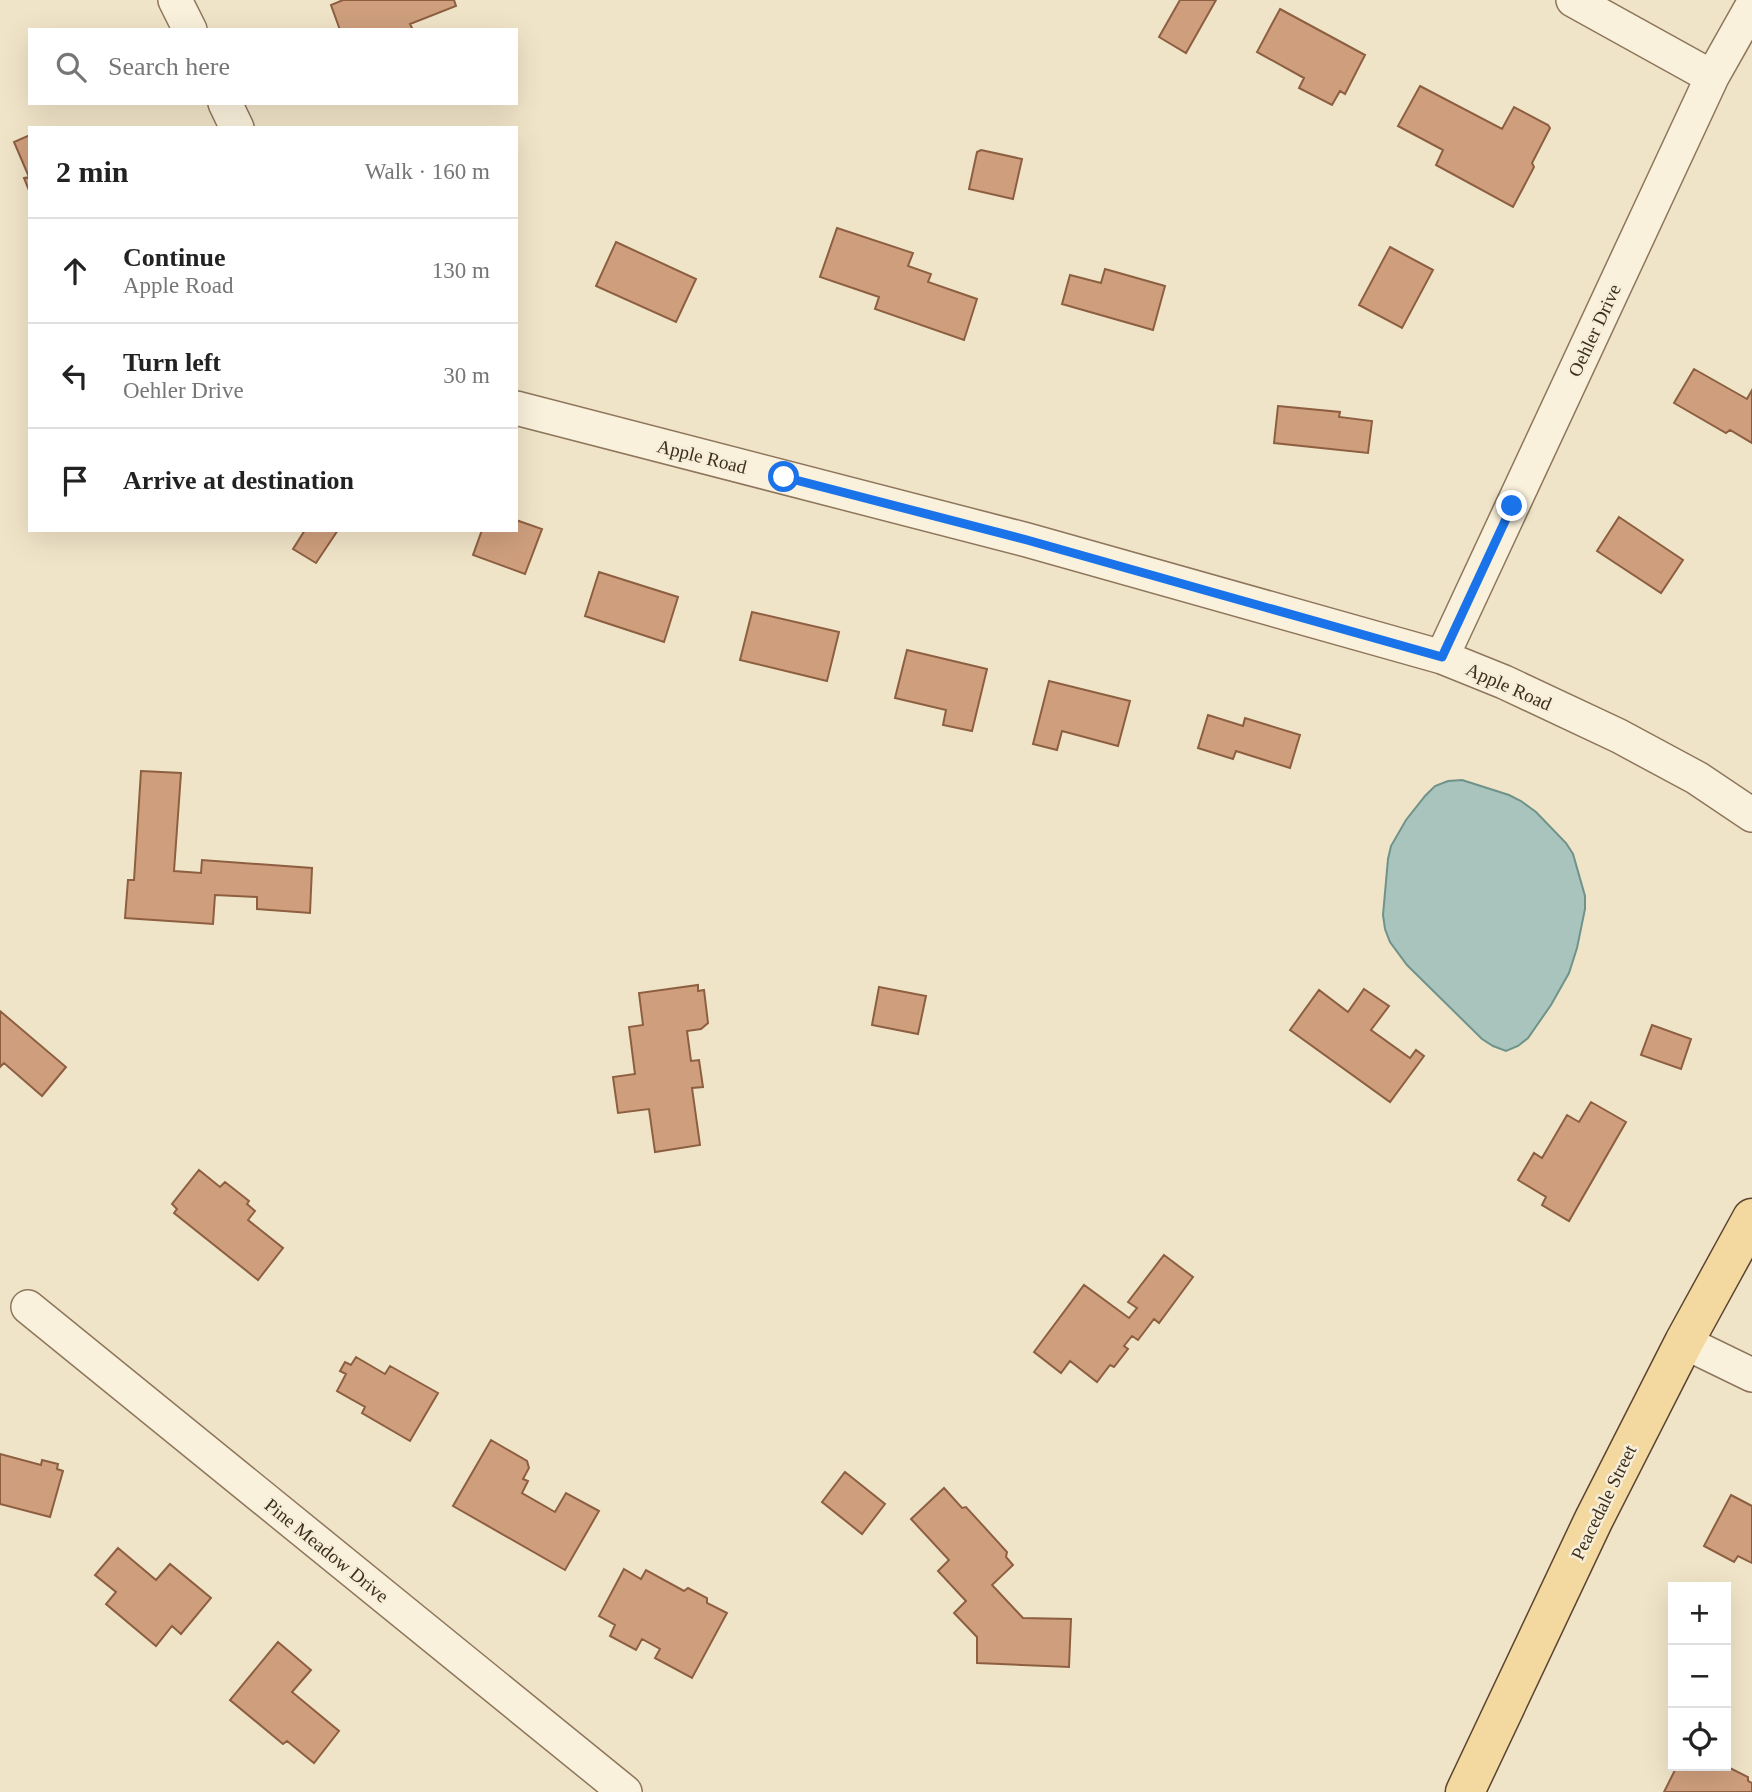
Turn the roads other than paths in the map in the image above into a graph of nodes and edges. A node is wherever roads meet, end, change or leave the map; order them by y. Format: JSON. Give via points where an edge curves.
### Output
{"nodes":[{"id":1,"x":175,"y":0,"type":"edge"},
{"id":2,"x":1573,"y":0,"type":"edge"},
{"id":3,"x":1752,"y":6,"type":"edge"},
{"id":4,"x":189,"y":28,"type":"edge"},
{"id":5,"x":1712,"y":77,"type":"junction"},
{"id":6,"x":226,"y":105,"type":"edge"},
{"id":7,"x":236,"y":126,"type":"edge"},
{"id":8,"x":518,"y":409,"type":"edge"},
{"id":9,"x":1442,"y":657,"type":"junction"},
{"id":10,"x":1752,"y":815,"type":"edge"},
{"id":11,"x":1752,"y":1218,"type":"edge"},
{"id":12,"x":28,"y":1307,"type":"dead end"},
{"id":13,"x":1684,"y":1342,"type":"junction"},
{"id":14,"x":1752,"y":1375,"type":"edge"},
{"id":15,"x":625,"y":1792,"type":"edge"},
{"id":16,"x":1465,"y":1792,"type":"edge"}],
"edges":[{"from":1,"to":4,"type":"street"},
{"from":2,"to":5,"type":"street"},
{"from":3,"to":5,"type":"street","name":"Oehler Drive"},
{"from":5,"to":9,"type":"street","name":"Oehler Drive"},
{"from":6,"to":7,"type":"street"},
{"from":8,"to":9,"type":"street","name":"Apple Road","via":[[1027,540]]},
{"from":9,"to":10,"type":"street","name":"Apple Road","via":[[1619,736],[1697,778]]},
{"from":11,"to":13,"type":"main road","name":"Peacedale Street"},
{"from":12,"to":15,"type":"street","name":"Pine Meadow Drive"},
{"from":13,"to":14,"type":"street"},
{"from":13,"to":16,"type":"main road","name":"Peacedale Street","via":[[1594,1518]]}]}
